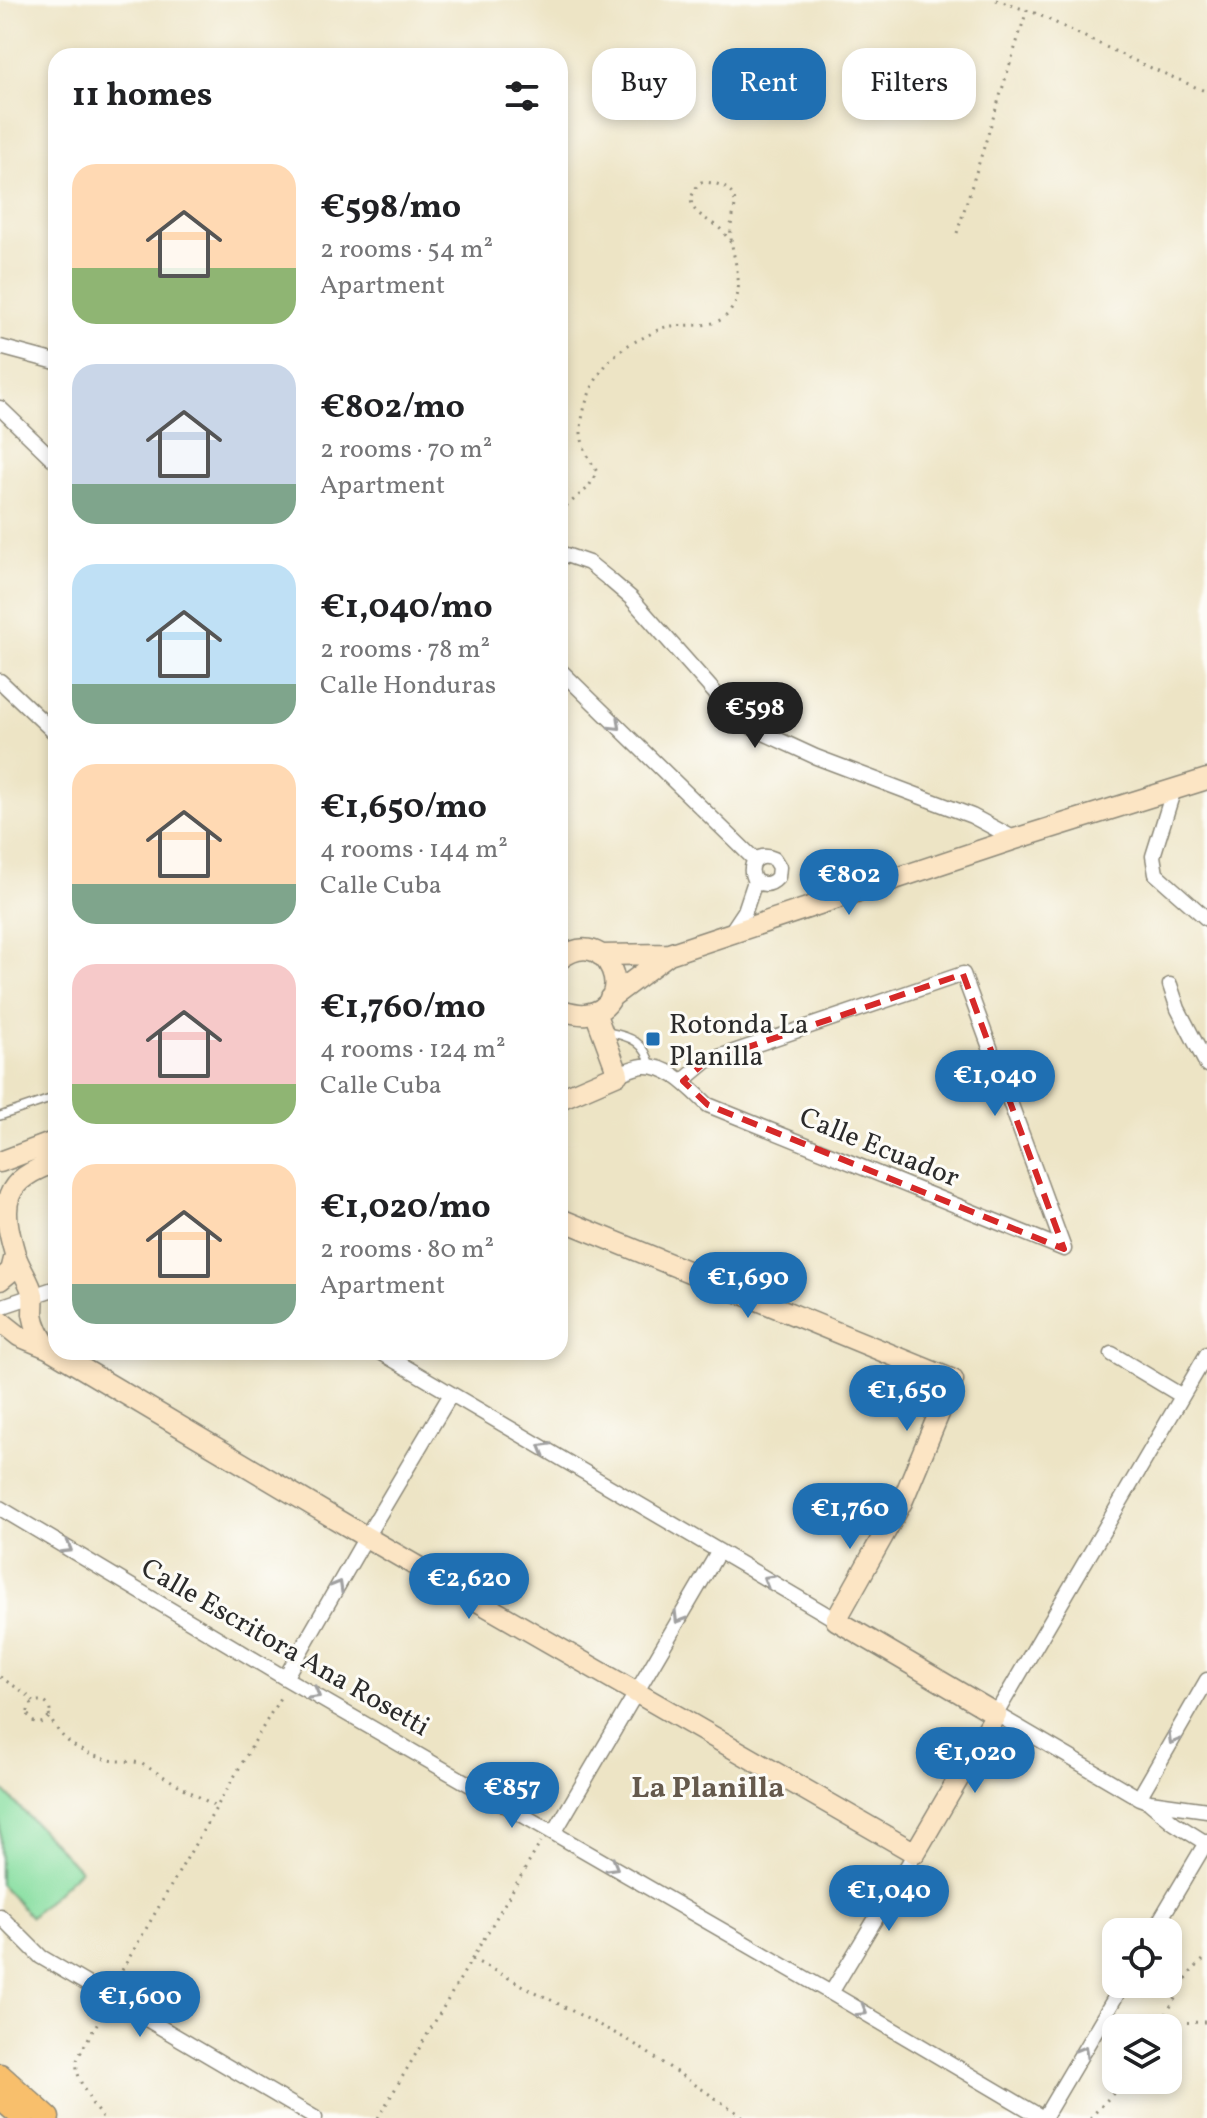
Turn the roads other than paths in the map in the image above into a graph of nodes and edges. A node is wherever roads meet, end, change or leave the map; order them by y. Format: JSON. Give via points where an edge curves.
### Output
{"nodes":[{"id":1,"x":0,"y":347,"type":"edge"},
{"id":2,"x":48,"y":360,"type":"edge"},
{"id":3,"x":0,"y":408,"type":"edge"},
{"id":4,"x":48,"y":454,"type":"edge"},
{"id":5,"x":568,"y":556,"type":"edge"},
{"id":6,"x":568,"y":678,"type":"edge"},
{"id":7,"x":0,"y":681,"type":"edge"},
{"id":8,"x":48,"y":726,"type":"edge"},
{"id":9,"x":1207,"y":779,"type":"edge"},
{"id":10,"x":1174,"y":789,"type":"junction"},
{"id":11,"x":1015,"y":839,"type":"junction"},
{"id":12,"x":755,"y":860,"type":"junction"},
{"id":13,"x":755,"y":881,"type":"junction"},
{"id":14,"x":1207,"y":919,"type":"edge"},
{"id":15,"x":731,"y":932,"type":"junction"},
{"id":16,"x":568,"y":952,"type":"edge"},
{"id":17,"x":669,"y":954,"type":"junction"},
{"id":18,"x":600,"y":955,"type":"junction"},
{"id":19,"x":1170,"y":985,"type":"dead end"},
{"id":20,"x":568,"y":1011,"type":"edge"},
{"id":21,"x":603,"y":1014,"type":"junction"},
{"id":22,"x":1207,"y":1065,"type":"edge"},
{"id":23,"x":651,"y":1067,"type":"junction"},
{"id":24,"x":618,"y":1074,"type":"junction"},
{"id":25,"x":683,"y":1081,"type":"junction"},
{"id":26,"x":568,"y":1096,"type":"edge"},
{"id":27,"x":48,"y":1100,"type":"edge"},
{"id":28,"x":0,"y":1116,"type":"edge"},
{"id":29,"x":48,"y":1142,"type":"edge"},
{"id":30,"x":48,"y":1143,"type":"edge"},
{"id":31,"x":0,"y":1154,"type":"edge"},
{"id":32,"x":48,"y":1157,"type":"edge"},
{"id":33,"x":0,"y":1162,"type":"edge"},
{"id":34,"x":48,"y":1165,"type":"edge"},
{"id":35,"x":0,"y":1173,"type":"edge"},
{"id":36,"x":568,"y":1222,"type":"edge"},
{"id":37,"x":6,"y":1238,"type":"edge"},
{"id":38,"x":0,"y":1280,"type":"edge"},
{"id":39,"x":48,"y":1290,"type":"edge"},
{"id":40,"x":33,"y":1294,"type":"junction"},
{"id":41,"x":0,"y":1307,"type":"edge"},
{"id":42,"x":0,"y":1321,"type":"edge"},
{"id":43,"x":48,"y":1348,"type":"joint"},
{"id":44,"x":1112,"y":1354,"type":"dead end"},
{"id":45,"x":1207,"y":1354,"type":"edge"},
{"id":46,"x":68,"y":1360,"type":"edge"},
{"id":47,"x":394,"y":1360,"type":"edge"},
{"id":48,"x":451,"y":1394,"type":"junction"},
{"id":49,"x":1182,"y":1396,"type":"junction"},
{"id":50,"x":0,"y":1508,"type":"edge"},
{"id":51,"x":366,"y":1537,"type":"junction"},
{"id":52,"x":719,"y":1551,"type":"junction"},
{"id":53,"x":836,"y":1620,"type":"junction"},
{"id":54,"x":288,"y":1679,"type":"junction"},
{"id":55,"x":1207,"y":1680,"type":"edge"},
{"id":56,"x":636,"y":1691,"type":"junction"},
{"id":57,"x":996,"y":1714,"type":"junction"},
{"id":58,"x":1144,"y":1800,"type":"junction"},
{"id":59,"x":1207,"y":1810,"type":"edge"},
{"id":60,"x":551,"y":1831,"type":"junction"},
{"id":61,"x":1206,"y":1842,"type":"edge"},
{"id":62,"x":915,"y":1853,"type":"junction"},
{"id":63,"x":0,"y":1916,"type":"edge"},
{"id":64,"x":1161,"y":1918,"type":"edge"},
{"id":65,"x":831,"y":1993,"type":"junction"},
{"id":66,"x":1115,"y":1998,"type":"edge"},
{"id":67,"x":0,"y":2075,"type":"edge"},
{"id":68,"x":0,"y":2098,"type":"edge"},
{"id":69,"x":23,"y":2118,"type":"edge"},
{"id":70,"x":48,"y":2118,"type":"edge"},
{"id":71,"x":315,"y":2118,"type":"edge"},
{"id":72,"x":1044,"y":2118,"type":"edge"}],
"edges":[{"from":1,"to":2,"type":"street"},
{"from":3,"to":4,"type":"street"},
{"from":5,"to":11,"type":"street","via":[[589,563],[621,589],[732,712],[753,728],[972,816]]},
{"from":6,"to":12,"type":"street","one_way":true},
{"from":7,"to":8,"type":"street"},
{"from":9,"to":10,"type":"street"},
{"from":10,"to":11,"type":"street"},
{"from":10,"to":14,"type":"street","via":[[1153,856],[1156,874]]},
{"from":11,"to":15,"type":"street"},
{"from":12,"to":13,"type":"street"},
{"from":12,"to":13,"type":"street","via":[[769,856],[779,870],[768,884]]},
{"from":13,"to":15,"type":"street"},
{"from":15,"to":17,"type":"street"},
{"from":16,"to":18,"type":"street","via":[[584,949]]},
{"from":17,"to":18,"type":"street"},
{"from":17,"to":21,"type":"street"},
{"from":18,"to":21,"type":"street","via":[[615,979]]},
{"from":19,"to":22,"type":"street"},
{"from":20,"to":21,"type":"street"},
{"from":21,"to":23,"type":"lane","via":[[640,1045]]},
{"from":21,"to":24,"type":"street"},
{"from":23,"to":24,"type":"street"},
{"from":23,"to":25,"type":"street","name":"Calle Ecuador"},
{"from":24,"to":26,"type":"street"},
{"from":25,"to":25,"type":"street","name":"Calle Ecuador","via":[[707,1061],[963,974],[1064,1249],[708,1105]]},
{"from":27,"to":28,"type":"lane"},
{"from":29,"to":31,"type":"street"},
{"from":30,"to":33,"type":"street"},
{"from":32,"to":35,"type":"street"},
{"from":34,"to":37,"type":"street","via":[[11,1190]]},
{"from":36,"to":53,"type":"street","via":[[953,1380],[902,1502]]},
{"from":37,"to":38,"type":"street","via":[[11,1271]]},
{"from":37,"to":40,"type":"street"},
{"from":39,"to":40,"type":"street"},
{"from":40,"to":41,"type":"street"},
{"from":40,"to":43,"type":"street","via":[[35,1324]]},
{"from":42,"to":43,"type":"street"},
{"from":44,"to":49,"type":"street"},
{"from":45,"to":49,"type":"street"},
{"from":46,"to":51,"type":"street"},
{"from":47,"to":48,"type":"street"},
{"from":48,"to":51,"type":"street"},
{"from":52,"to":48,"type":"street","one_way":true},
{"from":49,"to":57,"type":"street"},
{"from":50,"to":54,"type":"street","name":"Calle Escritora Ana Rosetti","one_way":true},
{"from":54,"to":51,"type":"street","one_way":true},
{"from":51,"to":56,"type":"street"},
{"from":53,"to":52,"type":"street","one_way":true},
{"from":52,"to":56,"type":"street","one_way":true},
{"from":53,"to":57,"type":"street"},
{"from":54,"to":60,"type":"street","name":"Calle Escritora Ana Rosetti","one_way":true},
{"from":55,"to":58,"type":"street","one_way":true},
{"from":56,"to":60,"type":"street"},
{"from":56,"to":62,"type":"street"},
{"from":57,"to":58,"type":"street"},
{"from":57,"to":62,"type":"street"},
{"from":58,"to":59,"type":"street"},
{"from":58,"to":61,"type":"street"},
{"from":60,"to":65,"type":"street","name":"Calle Escritora Ana Rosetti","one_way":true},
{"from":61,"to":64,"type":"street"},
{"from":62,"to":65,"type":"street"},
{"from":63,"to":71,"type":"street","via":[[41,1957]]},
{"from":65,"to":72,"type":"street","name":"Calle Escritora Ana Rosetti","one_way":true},
{"from":72,"to":66,"type":"street","one_way":true},
{"from":67,"to":70,"type":"main road"},
{"from":68,"to":69,"type":"main road"}]}
